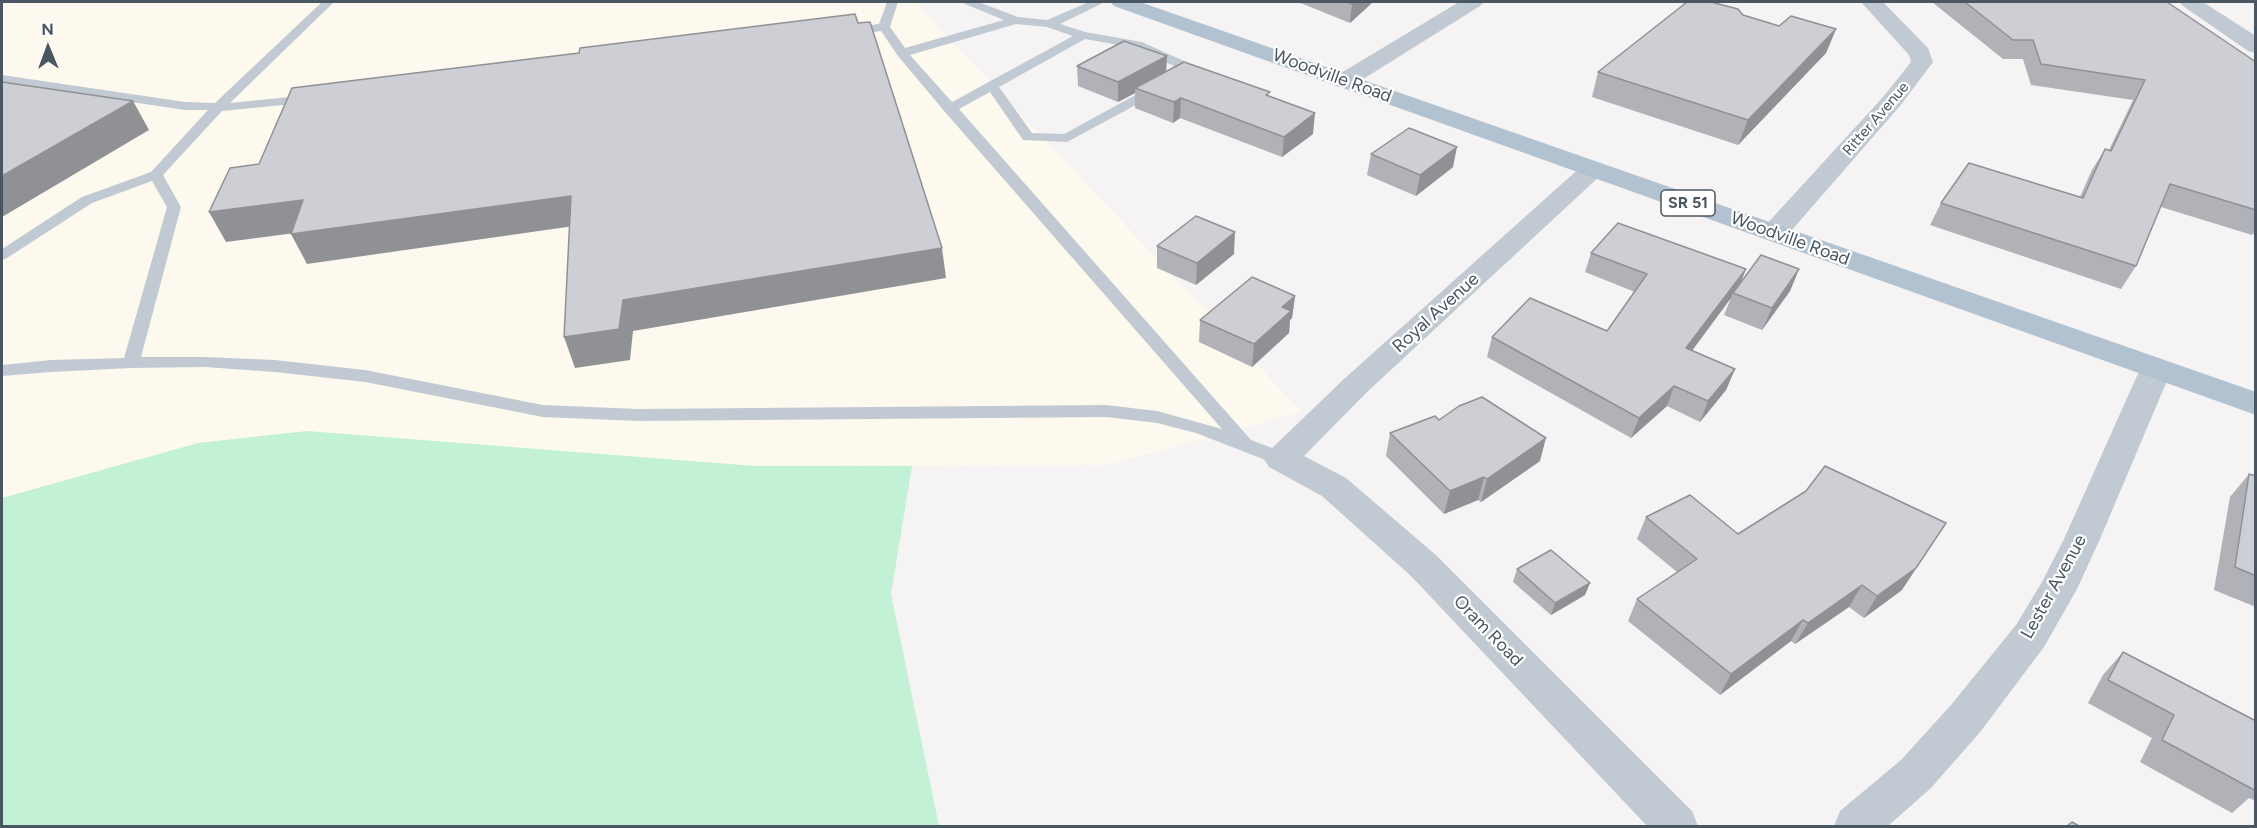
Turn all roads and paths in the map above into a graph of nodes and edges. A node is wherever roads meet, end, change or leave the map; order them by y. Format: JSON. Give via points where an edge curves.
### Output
{"nodes":[{"id":1,"x":328,"y":2,"type":"edge"},
{"id":2,"x":892,"y":2,"type":"edge"},
{"id":3,"x":969,"y":2,"type":"edge"},
{"id":4,"x":1097,"y":2,"type":"edge"},
{"id":5,"x":1121,"y":2,"type":"edge"},
{"id":6,"x":1473,"y":2,"type":"edge"},
{"id":7,"x":1872,"y":2,"type":"edge"},
{"id":8,"x":2190,"y":2,"type":"edge"},
{"id":9,"x":1016,"y":20,"type":"junction"},
{"id":10,"x":1049,"y":24,"type":"junction"},
{"id":11,"x":884,"y":27,"type":"junction"},
{"id":12,"x":836,"y":33,"type":"edge"},
{"id":13,"x":1083,"y":35,"type":"junction"},
{"id":14,"x":2256,"y":46,"type":"edge"},
{"id":15,"x":902,"y":53,"type":"junction"},
{"id":16,"x":2,"y":79,"type":"edge"},
{"id":17,"x":1344,"y":81,"type":"junction"},
{"id":18,"x":993,"y":87,"type":"junction"},
{"id":19,"x":328,"y":96,"type":"edge"},
{"id":20,"x":218,"y":107,"type":"junction"},
{"id":21,"x":950,"y":109,"type":"junction"},
{"id":22,"x":1593,"y":169,"type":"junction"},
{"id":23,"x":156,"y":175,"type":"junction"},
{"id":24,"x":1774,"y":233,"type":"junction"},
{"id":25,"x":2,"y":255,"type":"edge"},
{"id":26,"x":131,"y":363,"type":"junction"},
{"id":27,"x":2156,"y":369,"type":"junction"},
{"id":28,"x":2,"y":371,"type":"edge"},
{"id":29,"x":2256,"y":404,"type":"edge"},
{"id":30,"x":1244,"y":442,"type":"junction"},
{"id":31,"x":1281,"y":459,"type":"junction"},
{"id":32,"x":1676,"y":826,"type":"edge"},
{"id":33,"x":1856,"y":826,"type":"edge"}],
"edges":[{"from":1,"to":20,"type":"lane"},
{"from":2,"to":11,"type":"lane"},
{"from":3,"to":9,"type":"lane"},
{"from":4,"to":10,"type":"lane"},
{"from":5,"to":17,"type":"main road","name":"Woodville Road","number":"SR 51"},
{"from":6,"to":17,"type":"street"},
{"from":7,"to":24,"type":"street","name":"Ritter Avenue","via":[[1914,45],[1922,62]]},
{"from":8,"to":14,"type":"street"},
{"from":9,"to":10,"type":"lane"},
{"from":9,"to":15,"type":"lane"},
{"from":10,"to":13,"type":"lane"},
{"from":11,"to":12,"type":"lane"},
{"from":11,"to":15,"type":"lane"},
{"from":13,"to":18,"type":"lane"},
{"from":13,"to":18,"type":"lane","via":[[1138,45],[1180,64],[1180,76],[1067,138],[1028,137]]},
{"from":15,"to":21,"type":"lane"},
{"from":16,"to":20,"type":"lane","via":[[185,106]]},
{"from":17,"to":22,"type":"main road","name":"Woodville Road","number":"SR 51"},
{"from":18,"to":21,"type":"lane"},
{"from":19,"to":20,"type":"lane"},
{"from":20,"to":23,"type":"lane"},
{"from":21,"to":30,"type":"lane"},
{"from":22,"to":24,"type":"main road","name":"Woodville Road","number":"SR 51"},
{"from":22,"to":31,"type":"street","name":"Royal Avenue"},
{"from":23,"to":25,"type":"lane","via":[[87,200]]},
{"from":23,"to":26,"type":"lane","via":[[174,207]]},
{"from":24,"to":27,"type":"main road","name":"Woodville Road","number":"SR 51"},
{"from":26,"to":28,"type":"lane"},
{"from":26,"to":30,"type":"lane","via":[[205,362],[364,376],[543,411],[638,415],[1106,411],[1157,417]]},
{"from":27,"to":29,"type":"main road","name":"Woodville Road","number":"SR 51"},
{"from":27,"to":33,"type":"street","name":"Lester Avenue","via":[[2082,539],[2030,636],[1916,774]]},
{"from":30,"to":31,"type":"lane"},
{"from":31,"to":32,"type":"street","name":"Oram Road","via":[[1334,487],[1424,566]]}]}
